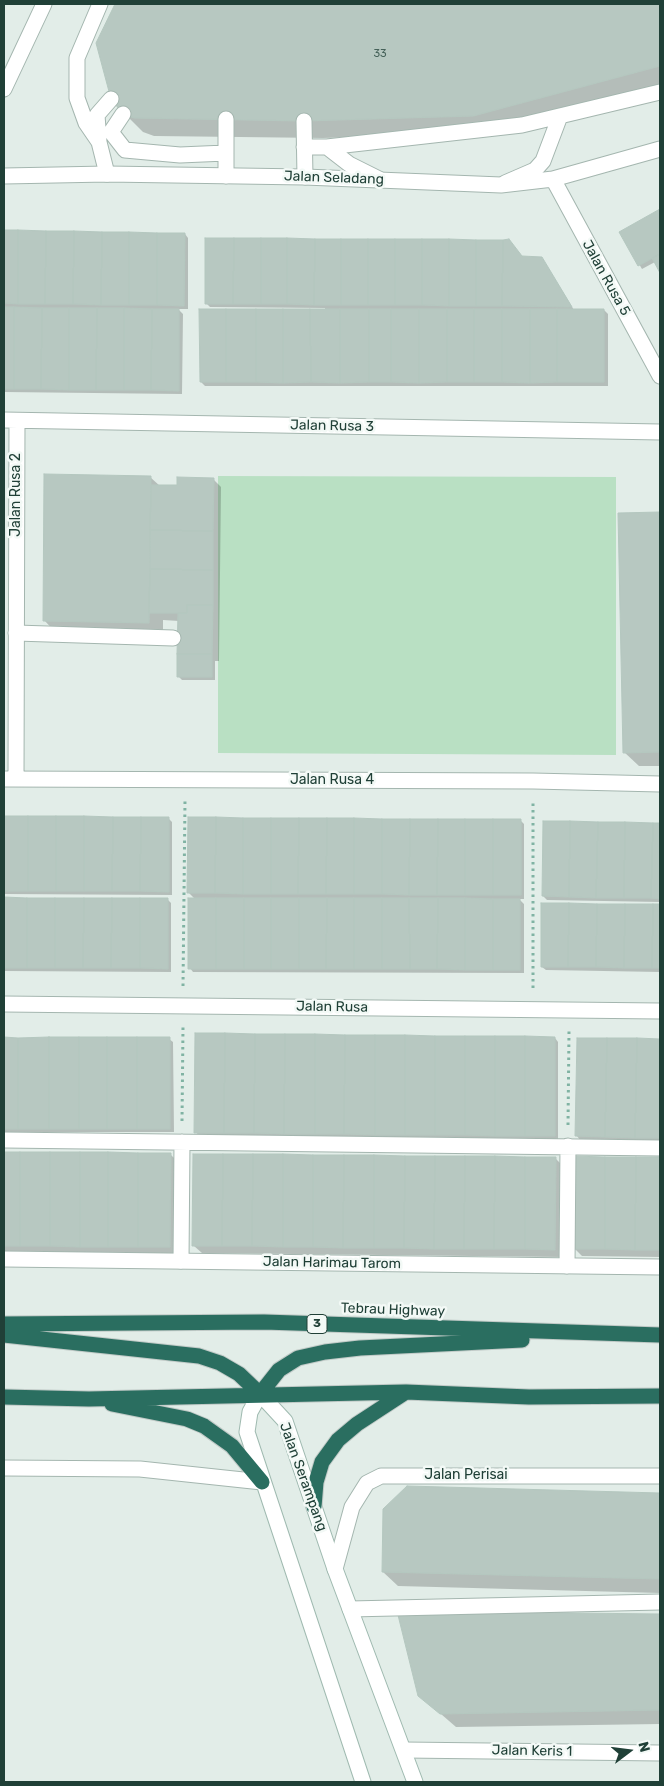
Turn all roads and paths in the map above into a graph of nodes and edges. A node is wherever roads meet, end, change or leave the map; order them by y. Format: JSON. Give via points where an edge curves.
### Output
{"nodes":[{"id":1,"x":44,"y":4,"type":"edge"},
{"id":2,"x":100,"y":4,"type":"edge"},
{"id":3,"x":4,"y":89,"type":"edge"},
{"id":4,"x":660,"y":92,"type":"edge"},
{"id":5,"x":111,"y":99,"type":"dead end"},
{"id":6,"x":123,"y":114,"type":"dead end"},
{"id":7,"x":560,"y":116,"type":"junction"},
{"id":8,"x":226,"y":119,"type":"dead end"},
{"id":9,"x":304,"y":120,"type":"dead end"},
{"id":10,"x":99,"y":142,"type":"junction"},
{"id":11,"x":304,"y":147,"type":"junction"},
{"id":12,"x":327,"y":147,"type":"junction"},
{"id":13,"x":660,"y":149,"type":"edge"},
{"id":14,"x":226,"y":153,"type":"junction"},
{"id":15,"x":107,"y":174,"type":"junction"},
{"id":16,"x":4,"y":176,"type":"edge"},
{"id":17,"x":226,"y":176,"type":"junction"},
{"id":18,"x":304,"y":177,"type":"junction"},
{"id":19,"x":379,"y":179,"type":"junction"},
{"id":20,"x":552,"y":179,"type":"junction"},
{"id":21,"x":501,"y":185,"type":"junction"},
{"id":22,"x":660,"y":376,"type":"edge"},
{"id":23,"x":10,"y":420,"type":"edge"},
{"id":24,"x":660,"y":432,"type":"edge"},
{"id":25,"x":16,"y":633,"type":"junction"},
{"id":26,"x":173,"y":638,"type":"dead end"},
{"id":27,"x":10,"y":779,"type":"edge"},
{"id":28,"x":185,"y":779,"type":"junction"},
{"id":29,"x":533,"y":781,"type":"junction"},
{"id":30,"x":660,"y":784,"type":"edge"},
{"id":31,"x":4,"y":1004,"type":"edge"},
{"id":32,"x":183,"y":1006,"type":"junction"},
{"id":33,"x":532,"y":1010,"type":"junction"},
{"id":34,"x":569,"y":1010,"type":"junction"},
{"id":35,"x":660,"y":1011,"type":"edge"},
{"id":36,"x":4,"y":1140,"type":"edge"},
{"id":37,"x":182,"y":1142,"type":"junction"},
{"id":38,"x":568,"y":1146,"type":"junction"},
{"id":39,"x":660,"y":1148,"type":"edge"},
{"id":40,"x":4,"y":1259,"type":"edge"},
{"id":41,"x":181,"y":1262,"type":"junction"},
{"id":42,"x":567,"y":1266,"type":"junction"},
{"id":43,"x":660,"y":1267,"type":"edge"},
{"id":44,"x":4,"y":1324,"type":"edge"},
{"id":45,"x":4,"y":1335,"type":"edge"},
{"id":46,"x":630,"y":1335,"type":"junction"},
{"id":47,"x":660,"y":1336,"type":"edge"},
{"id":48,"x":406,"y":1392,"type":"junction"},
{"id":49,"x":260,"y":1394,"type":"junction"},
{"id":50,"x":660,"y":1396,"type":"edge"},
{"id":51,"x":4,"y":1397,"type":"edge"},
{"id":52,"x":89,"y":1399,"type":"junction"},
{"id":53,"x":4,"y":1468,"type":"edge"},
{"id":54,"x":660,"y":1476,"type":"edge"},
{"id":55,"x":262,"y":1482,"type":"junction"},
{"id":56,"x":314,"y":1507,"type":"junction"},
{"id":57,"x":335,"y":1569,"type":"junction"},
{"id":58,"x":660,"y":1602,"type":"edge"},
{"id":59,"x":350,"y":1609,"type":"junction"},
{"id":60,"x":404,"y":1750,"type":"junction"},
{"id":61,"x":660,"y":1752,"type":"edge"},
{"id":62,"x":363,"y":1782,"type":"edge"},
{"id":63,"x":416,"y":1782,"type":"edge"}],
"edges":[{"from":1,"to":3,"type":"street"},
{"from":2,"to":10,"type":"street","via":[[77,58],[77,98],[86,123]]},
{"from":4,"to":7,"type":"street"},
{"from":5,"to":10,"type":"street","via":[[97,115]]},
{"from":6,"to":14,"type":"street","via":[[111,132],[125,150]]},
{"from":7,"to":12,"type":"street","via":[[522,126]]},
{"from":7,"to":21,"type":"street","via":[[543,161],[535,170]]},
{"from":8,"to":14,"type":"street"},
{"from":9,"to":11,"type":"street"},
{"from":10,"to":15,"type":"street"},
{"from":11,"to":12,"type":"street"},
{"from":11,"to":18,"type":"street"},
{"from":12,"to":19,"type":"street","via":[[349,164]]},
{"from":13,"to":20,"type":"street","name":"Jalan Seladang"},
{"from":14,"to":17,"type":"street"},
{"from":15,"to":16,"type":"street","name":"Jalan Seladang"},
{"from":15,"to":17,"type":"street","name":"Jalan Seladang"},
{"from":17,"to":18,"type":"street","name":"Jalan Seladang"},
{"from":18,"to":19,"type":"street","name":"Jalan Seladang"},
{"from":19,"to":21,"type":"street","name":"Jalan Seladang"},
{"from":20,"to":21,"type":"street","name":"Jalan Seladang"},
{"from":20,"to":22,"type":"street","name":"Jalan Rusa 5"},
{"from":23,"to":24,"type":"street","name":"Jalan Rusa 3"},
{"from":23,"to":25,"type":"street","name":"Jalan Rusa 2"},
{"from":25,"to":26,"type":"street"},
{"from":25,"to":27,"type":"street","name":"Jalan Rusa 2"},
{"from":27,"to":28,"type":"street","name":"Jalan Rusa 4"},
{"from":28,"to":29,"type":"street","name":"Jalan Rusa 4"},
{"from":28,"to":32,"type":"path"},
{"from":29,"to":30,"type":"street","name":"Jalan Rusa 4"},
{"from":29,"to":33,"type":"path"},
{"from":31,"to":32,"type":"street","name":"Jalan Rusa"},
{"from":32,"to":33,"type":"street","name":"Jalan Rusa"},
{"from":32,"to":37,"type":"path"},
{"from":33,"to":34,"type":"street","name":"Jalan Rusa"},
{"from":34,"to":35,"type":"street","name":"Jalan Rusa"},
{"from":34,"to":38,"type":"path"},
{"from":36,"to":37,"type":"street"},
{"from":37,"to":38,"type":"street"},
{"from":37,"to":41,"type":"street"},
{"from":38,"to":39,"type":"street"},
{"from":38,"to":42,"type":"street"},
{"from":40,"to":41,"type":"street","name":"Jalan Harimau Tarom"},
{"from":41,"to":42,"type":"street","name":"Jalan Harimau Tarom"},
{"from":42,"to":43,"type":"street","name":"Jalan Harimau Tarom"},
{"from":44,"to":46,"type":"highway","name":"Tebrau Highway","number":"3","via":[[264,1322]]},
{"from":45,"to":49,"type":"highway","via":[[199,1356],[238,1374]]},
{"from":46,"to":47,"type":"highway","name":"Tebrau Highway","number":"3"},
{"from":46,"to":49,"type":"highway","via":[[325,1352],[298,1358],[279,1370]]},
{"from":48,"to":49,"type":"highway"},
{"from":48,"to":50,"type":"highway","via":[[530,1397]]},
{"from":48,"to":56,"type":"highway","via":[[338,1440],[322,1462]]},
{"from":49,"to":52,"type":"highway"},
{"from":49,"to":55,"type":"street","via":[[250,1412],[248,1432]]},
{"from":49,"to":56,"type":"street","name":"Jalan Serampang","via":[[285,1421]]},
{"from":51,"to":52,"type":"highway"},
{"from":52,"to":55,"type":"highway","via":[[187,1419],[204,1426],[232,1446]]},
{"from":53,"to":55,"type":"street","via":[[140,1469]]},
{"from":54,"to":57,"type":"street","name":"Jalan Perisai","via":[[381,1476],[367,1483],[352,1507]]},
{"from":55,"to":62,"type":"street"},
{"from":56,"to":57,"type":"street","name":"Jalan Serampang"},
{"from":57,"to":59,"type":"street","name":"Jalan Serampang"},
{"from":58,"to":59,"type":"street"},
{"from":59,"to":60,"type":"street","name":"Jalan Serampang"},
{"from":60,"to":61,"type":"street","name":"Jalan Keris 1"},
{"from":60,"to":63,"type":"street","name":"Jalan Serampang"}]}
